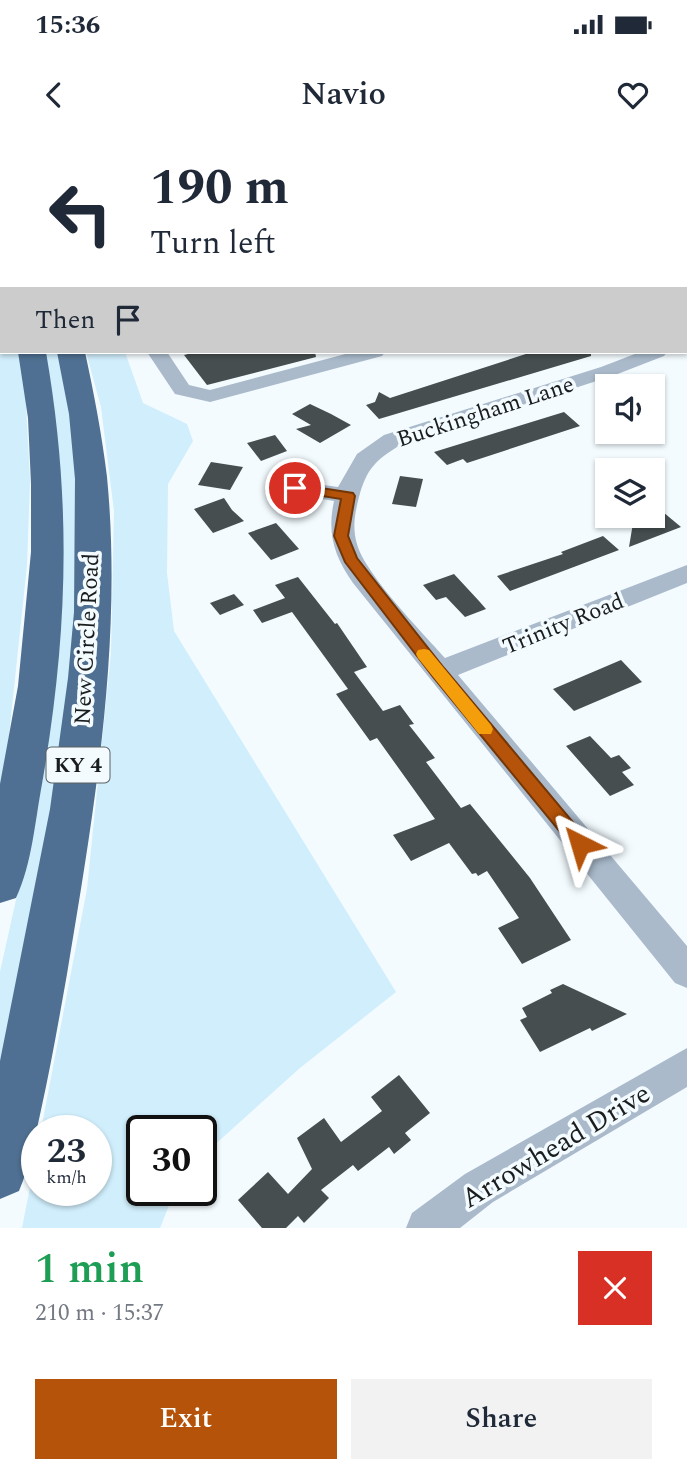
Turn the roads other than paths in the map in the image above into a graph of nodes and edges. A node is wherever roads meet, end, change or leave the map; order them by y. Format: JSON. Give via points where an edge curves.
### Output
{"nodes":[{"id":1,"x":32,"y":354,"type":"edge"},
{"id":2,"x":71,"y":354,"type":"edge"},
{"id":3,"x":158,"y":354,"type":"edge"},
{"id":4,"x":368,"y":354,"type":"edge"},
{"id":5,"x":652,"y":354,"type":"edge"},
{"id":6,"x":295,"y":488,"type":"dead end"},
{"id":7,"x":348,"y":496,"type":"junction"},
{"id":8,"x":687,"y":573,"type":"edge"},
{"id":9,"x":438,"y":673,"type":"junction"},
{"id":10,"x":0,"y":884,"type":"edge"},
{"id":11,"x":687,"y":972,"type":"edge"},
{"id":12,"x":687,"y":1066,"type":"edge"},
{"id":13,"x":0,"y":1172,"type":"edge"},
{"id":14,"x":427,"y":1228,"type":"edge"}],
"edges":[{"from":1,"to":10,"type":"highway","name":"New Circle Road","number":"KY 4","via":[[46,452],[45,593],[24,763]]},
{"from":2,"to":13,"type":"highway","name":"New Circle Road","number":"KY 4","via":[[92,498],[85,691],[76,777],[42,983]]},
{"from":3,"to":4,"type":"street","via":[[182,390],[210,396]]},
{"from":5,"to":7,"type":"street","name":"Buckingham Lane","via":[[392,440],[366,458]]},
{"from":6,"to":7,"type":"street"},
{"from":7,"to":9,"type":"street","name":"Buckingham Lane","via":[[341,536],[350,559]]},
{"from":8,"to":9,"type":"street","name":"Trinity Road"},
{"from":9,"to":11,"type":"street","name":"Buckingham Lane"},
{"from":12,"to":14,"type":"street","name":"Arrowhead Drive","via":[[479,1188]]}]}
